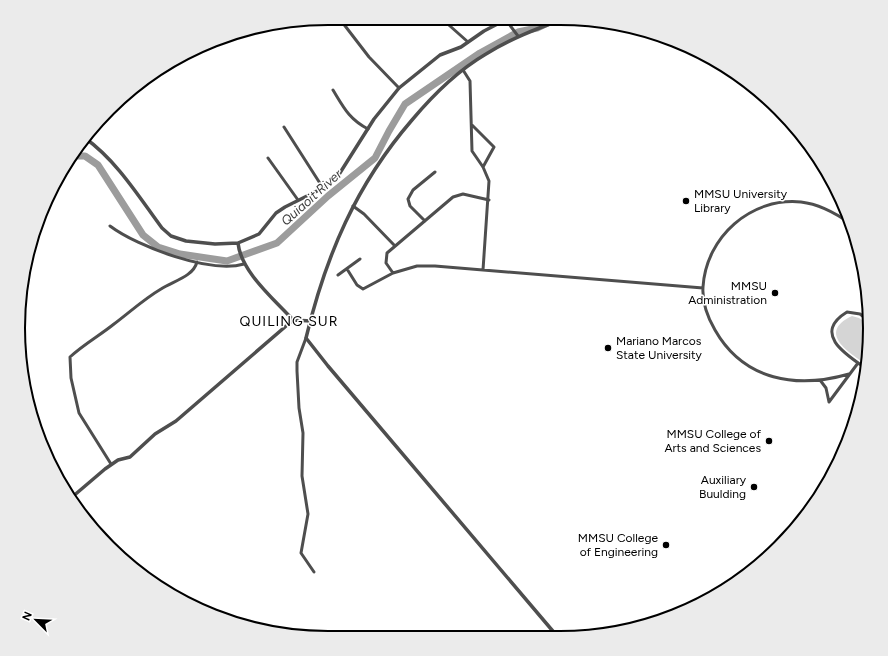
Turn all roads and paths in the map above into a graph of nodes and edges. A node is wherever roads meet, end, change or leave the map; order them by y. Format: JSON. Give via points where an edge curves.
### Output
{"nodes":[{"id":1,"x":344,"y":25,"type":"edge"},
{"id":2,"x":449,"y":25,"type":"edge"},
{"id":3,"x":497,"y":25,"type":"edge"},
{"id":4,"x":511,"y":25,"type":"edge"},
{"id":5,"x":546,"y":25,"type":"edge"},
{"id":6,"x":517,"y":35,"type":"junction"},
{"id":7,"x":468,"y":42,"type":"junction"},
{"id":8,"x":463,"y":70,"type":"junction"},
{"id":9,"x":399,"y":88,"type":"junction"},
{"id":10,"x":333,"y":90,"type":"dead end"},
{"id":11,"x":472,"y":125,"type":"junction"},
{"id":12,"x":284,"y":127,"type":"dead end"},
{"id":13,"x":368,"y":129,"type":"junction"},
{"id":14,"x":90,"y":141,"type":"edge"},
{"id":15,"x":268,"y":158,"type":"dead end"},
{"id":16,"x":483,"y":167,"type":"junction"},
{"id":17,"x":435,"y":172,"type":"dead end"},
{"id":18,"x":323,"y":188,"type":"junction"},
{"id":19,"x":298,"y":200,"type":"junction"},
{"id":20,"x":489,"y":200,"type":"junction"},
{"id":21,"x":352,"y":205,"type":"junction"},
{"id":22,"x":842,"y":217,"type":"edge"},
{"id":23,"x":425,"y":221,"type":"junction"},
{"id":24,"x":110,"y":226,"type":"dead end"},
{"id":25,"x":238,"y":245,"type":"junction"},
{"id":26,"x":395,"y":246,"type":"junction"},
{"id":27,"x":360,"y":259,"type":"dead end"},
{"id":28,"x":197,"y":262,"type":"junction"},
{"id":29,"x":244,"y":264,"type":"junction"},
{"id":30,"x":347,"y":268,"type":"junction"},
{"id":31,"x":483,"y":270,"type":"junction"},
{"id":32,"x":393,"y":273,"type":"junction"},
{"id":33,"x":338,"y":275,"type":"dead end"},
{"id":34,"x":703,"y":288,"type":"junction"},
{"id":35,"x":862,"y":316,"type":"edge"},
{"id":36,"x":293,"y":320,"type":"junction"},
{"id":37,"x":310,"y":321,"type":"junction"},
{"id":38,"x":306,"y":338,"type":"junction"},
{"id":39,"x":858,"y":363,"type":"joint"},
{"id":40,"x":849,"y":374,"type":"junction"},
{"id":41,"x":820,"y":380,"type":"junction"},
{"id":42,"x":111,"y":464,"type":"junction"},
{"id":43,"x":75,"y":495,"type":"edge"},
{"id":44,"x":314,"y":572,"type":"dead end"},
{"id":45,"x":553,"y":631,"type":"edge"}],
"edges":[{"from":1,"to":9,"type":"street","via":[[369,57]]},
{"from":2,"to":7,"type":"street"},
{"from":3,"to":7,"type":"street"},
{"from":4,"to":6,"type":"street"},
{"from":5,"to":6,"type":"street"},
{"from":6,"to":8,"type":"street"},
{"from":7,"to":9,"type":"street","via":[[440,55]]},
{"from":8,"to":11,"type":"street","via":[[470,81]]},
{"from":8,"to":21,"type":"street","via":[[427,103],[403,131]]},
{"from":9,"to":13,"type":"street"},
{"from":10,"to":13,"type":"street","via":[[345,112],[357,124]]},
{"from":11,"to":16,"type":"street","via":[[472,151]]},
{"from":11,"to":16,"type":"street","via":[[494,147]]},
{"from":12,"to":18,"type":"street"},
{"from":13,"to":18,"type":"street","via":[[338,176]]},
{"from":14,"to":25,"type":"street","via":[[118,168],[162,228],[171,236],[186,241]]},
{"from":15,"to":19,"type":"street"},
{"from":16,"to":20,"type":"street","via":[[489,181]]},
{"from":17,"to":23,"type":"street","via":[[413,190],[408,199],[410,206]]},
{"from":18,"to":19,"type":"street"},
{"from":19,"to":25,"type":"street","via":[[276,213],[259,234]]},
{"from":20,"to":23,"type":"street","via":[[463,194],[453,197]]},
{"from":20,"to":31,"type":"street"},
{"from":21,"to":26,"type":"street"},
{"from":21,"to":37,"type":"street","via":[[331,254]]},
{"from":22,"to":34,"type":"street","via":[[802,202],[763,206],[743,216],[715,246]]},
{"from":23,"to":26,"type":"street"},
{"from":24,"to":28,"type":"street","via":[[126,238],[155,251]]},
{"from":25,"to":29,"type":"street"},
{"from":26,"to":32,"type":"street","via":[[385,256],[386,263]]},
{"from":27,"to":30,"type":"street"},
{"from":28,"to":29,"type":"street","via":[[235,267]]},
{"from":28,"to":42,"type":"street","via":[[193,270],[183,278],[161,288],[87,341],[70,357],[72,385],[79,412]]},
{"from":29,"to":36,"type":"street","via":[[266,293]]},
{"from":30,"to":32,"type":"street","via":[[358,286],[363,289]]},
{"from":30,"to":33,"type":"street"},
{"from":31,"to":32,"type":"street","via":[[417,266]]},
{"from":31,"to":34,"type":"street"},
{"from":34,"to":41,"type":"street","via":[[709,320],[731,354],[744,365],[777,378]]},
{"from":35,"to":39,"type":"street","via":[[847,312],[836,320],[831,332],[839,349]]},
{"from":36,"to":37,"type":"street"},
{"from":36,"to":42,"type":"street","via":[[130,457]]},
{"from":37,"to":38,"type":"street"},
{"from":38,"to":44,"type":"street","via":[[297,362],[303,433],[302,476],[308,514],[301,548],[303,556]]},
{"from":38,"to":45,"type":"street"},
{"from":39,"to":40,"type":"street"},
{"from":40,"to":41,"type":"street"},
{"from":40,"to":41,"type":"street","via":[[829,402],[826,388]]},
{"from":42,"to":43,"type":"street"}]}
